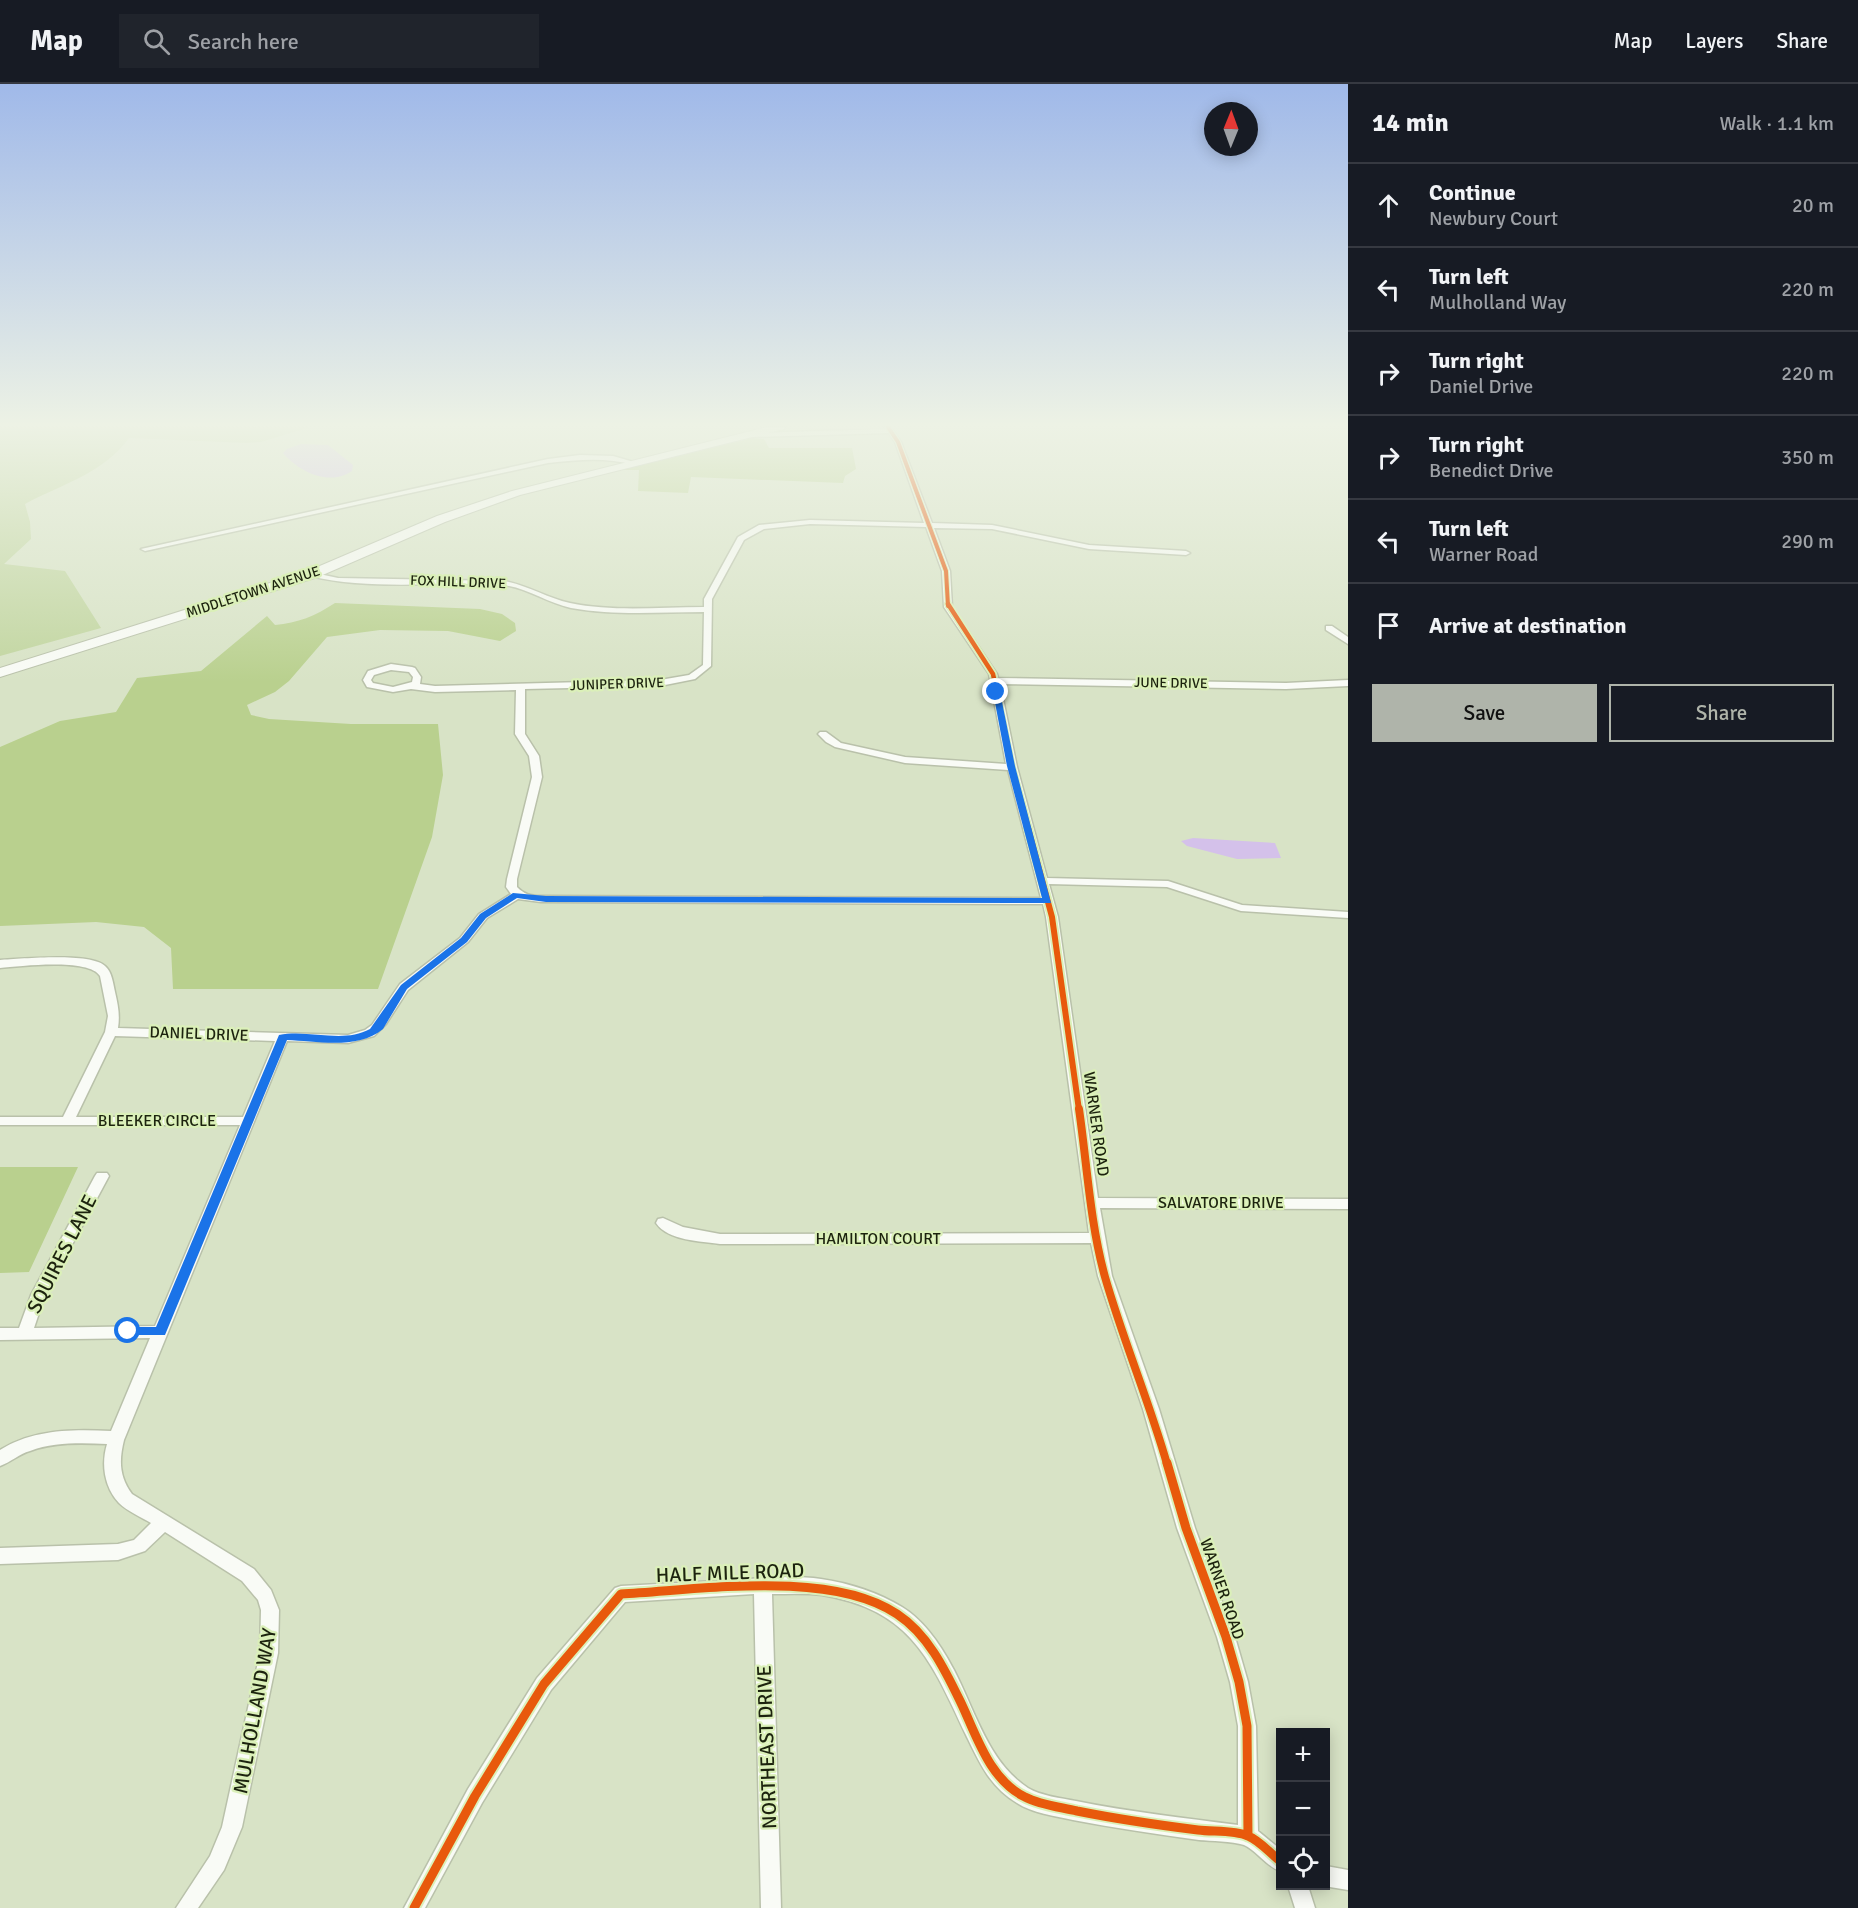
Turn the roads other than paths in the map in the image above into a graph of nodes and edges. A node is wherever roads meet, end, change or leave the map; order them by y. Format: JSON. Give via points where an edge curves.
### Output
{"nodes":[{"id":1,"x":314,"y":512,"type":"edge"},
{"id":2,"x":462,"y":512,"type":"edge"},
{"id":3,"x":924,"y":512,"type":"edge"},
{"id":4,"x":929,"y":526,"type":"junction"},
{"id":5,"x":145,"y":549,"type":"dead end"},
{"id":6,"x":1186,"y":553,"type":"dead end"},
{"id":7,"x":313,"y":574,"type":"junction"},
{"id":8,"x":707,"y":609,"type":"junction"},
{"id":9,"x":1329,"y":628,"type":"dead end"},
{"id":10,"x":1348,"y":641,"type":"edge"},
{"id":11,"x":0,"y":673,"type":"edge"},
{"id":12,"x":994,"y":681,"type":"junction"},
{"id":13,"x":1348,"y":683,"type":"edge"},
{"id":14,"x":411,"y":686,"type":"junction"},
{"id":15,"x":521,"y":687,"type":"junction"},
{"id":16,"x":823,"y":734,"type":"dead end"},
{"id":17,"x":1012,"y":767,"type":"junction"},
{"id":18,"x":1041,"y":881,"type":"junction"},
{"id":19,"x":516,"y":895,"type":"junction"},
{"id":20,"x":1048,"y":901,"type":"junction"},
{"id":21,"x":1348,"y":915,"type":"edge"},
{"id":22,"x":0,"y":964,"type":"edge"},
{"id":23,"x":111,"y":1032,"type":"junction"},
{"id":24,"x":283,"y":1037,"type":"junction"},
{"id":25,"x":0,"y":1121,"type":"edge"},
{"id":26,"x":67,"y":1121,"type":"junction"},
{"id":27,"x":248,"y":1121,"type":"junction"},
{"id":28,"x":102,"y":1176,"type":"dead end"},
{"id":29,"x":1094,"y":1203,"type":"junction"},
{"id":30,"x":1348,"y":1204,"type":"edge"},
{"id":31,"x":663,"y":1222,"type":"dead end"},
{"id":32,"x":1097,"y":1238,"type":"junction"},
{"id":33,"x":160,"y":1332,"type":"junction"},
{"id":34,"x":0,"y":1334,"type":"edge"},
{"id":35,"x":24,"y":1334,"type":"junction"},
{"id":36,"x":116,"y":1438,"type":"junction"},
{"id":37,"x":0,"y":1459,"type":"edge"},
{"id":38,"x":163,"y":1523,"type":"junction"},
{"id":39,"x":0,"y":1556,"type":"edge"},
{"id":40,"x":763,"y":1586,"type":"junction"},
{"id":41,"x":1248,"y":1836,"type":"junction"},
{"id":42,"x":1276,"y":1856,"type":"edge"},
{"id":43,"x":1330,"y":1877,"type":"edge"},
{"id":44,"x":1348,"y":1880,"type":"edge"},
{"id":45,"x":1299,"y":1890,"type":"edge"},
{"id":46,"x":186,"y":1908,"type":"edge"},
{"id":47,"x":414,"y":1908,"type":"edge"},
{"id":48,"x":771,"y":1908,"type":"edge"},
{"id":49,"x":1305,"y":1908,"type":"edge"}],
"edges":[{"from":1,"to":5,"type":"street"},
{"from":2,"to":7,"type":"main road","name":"MIDDLETOWN AVENUE"},
{"from":3,"to":4,"type":"street","name":"WARNER ROAD"},
{"from":4,"to":6,"type":"street","name":"JUNIPER DRIVE","via":[[992,526],[1089,547]]},
{"from":4,"to":8,"type":"street","name":"JUNIPER DRIVE","via":[[799,522],[762,527],[738,543],[711,590]]},
{"from":4,"to":12,"type":"street","name":"WARNER ROAD","via":[[946,571],[948,607]]},
{"from":7,"to":8,"type":"street","name":"FOX HILL DRIVE","via":[[338,580],[504,583],[587,608]]},
{"from":7,"to":11,"type":"main road","name":"MIDDLETOWN AVENUE"},
{"from":8,"to":15,"type":"street","name":"JUNIPER DRIVE","via":[[707,666],[692,677],[660,683]]},
{"from":9,"to":10,"type":"street"},
{"from":12,"to":13,"type":"street","name":"JUNE DRIVE","via":[[1286,686]]},
{"from":12,"to":17,"type":"street","name":"WARNER ROAD"},
{"from":14,"to":14,"type":"street","name":"JUNIPER DRIVE","via":[[383,689],[367,680],[377,670],[398,667],[415,674],[417,680]]},
{"from":14,"to":15,"type":"street","name":"JUNIPER DRIVE"},
{"from":15,"to":19,"type":"street","via":[[520,734],[534,756],[537,777],[512,879]]},
{"from":16,"to":17,"type":"street","via":[[838,745],[905,760]]},
{"from":17,"to":18,"type":"street","name":"WARNER ROAD"},
{"from":18,"to":20,"type":"street","name":"WARNER ROAD"},
{"from":18,"to":21,"type":"street","via":[[1168,884],[1241,908]]},
{"from":19,"to":20,"type":"street","via":[[558,899]]},
{"from":19,"to":24,"type":"street","name":"DANIEL DRIVE","via":[[483,916],[464,940],[404,987],[379,1026],[366,1036]]},
{"from":20,"to":29,"type":"street","name":"WARNER ROAD"},
{"from":22,"to":23,"type":"street","name":"BLEEKER CIRCLE","via":[[76,962],[101,968],[108,980],[113,1008]]},
{"from":23,"to":24,"type":"street","name":"DANIEL DRIVE"},
{"from":23,"to":26,"type":"street","name":"BLEEKER CIRCLE"},
{"from":24,"to":27,"type":"street","name":"MULHOLLAND WAY"},
{"from":25,"to":26,"type":"street","name":"BLEEKER CIRCLE"},
{"from":26,"to":27,"type":"street","name":"BLEEKER CIRCLE"},
{"from":27,"to":33,"type":"street","name":"MULHOLLAND WAY"},
{"from":28,"to":35,"type":"street","name":"SQUIRES LANE","via":[[38,1295]]},
{"from":29,"to":30,"type":"street","name":"SALVATORE DRIVE"},
{"from":29,"to":32,"type":"street","name":"WARNER ROAD"},
{"from":31,"to":32,"type":"street","name":"HAMILTON COURT","via":[[680,1232],[720,1239]]},
{"from":32,"to":41,"type":"street","name":"WARNER ROAD","via":[[1105,1276],[1226,1637],[1244,1703]]},
{"from":33,"to":35,"type":"street"},
{"from":33,"to":36,"type":"street","name":"MULHOLLAND WAY"},
{"from":34,"to":35,"type":"street"},
{"from":36,"to":37,"type":"street","via":[[41,1440]]},
{"from":36,"to":38,"type":"street","name":"MULHOLLAND WAY","via":[[111,1468],[118,1490]]},
{"from":38,"to":39,"type":"street","via":[[139,1546],[118,1552]]},
{"from":38,"to":46,"type":"street","name":"MULHOLLAND WAY","via":[[248,1575],[265,1596],[271,1621],[269,1653],[232,1827],[218,1863]]},
{"from":40,"to":41,"type":"street","name":"HALF MILE ROAD","via":[[820,1587],[852,1594],[898,1614],[932,1649],[990,1764],[1024,1797],[1122,1820]]},
{"from":40,"to":47,"type":"street","name":"HALF MILE ROAD","via":[[621,1594],[544,1684],[475,1796]]},
{"from":40,"to":48,"type":"street","name":"NORTHEAST DRIVE"},
{"from":41,"to":42,"type":"street","name":"HALF MILE ROAD"},
{"from":43,"to":44,"type":"street"},
{"from":45,"to":49,"type":"street"}]}
